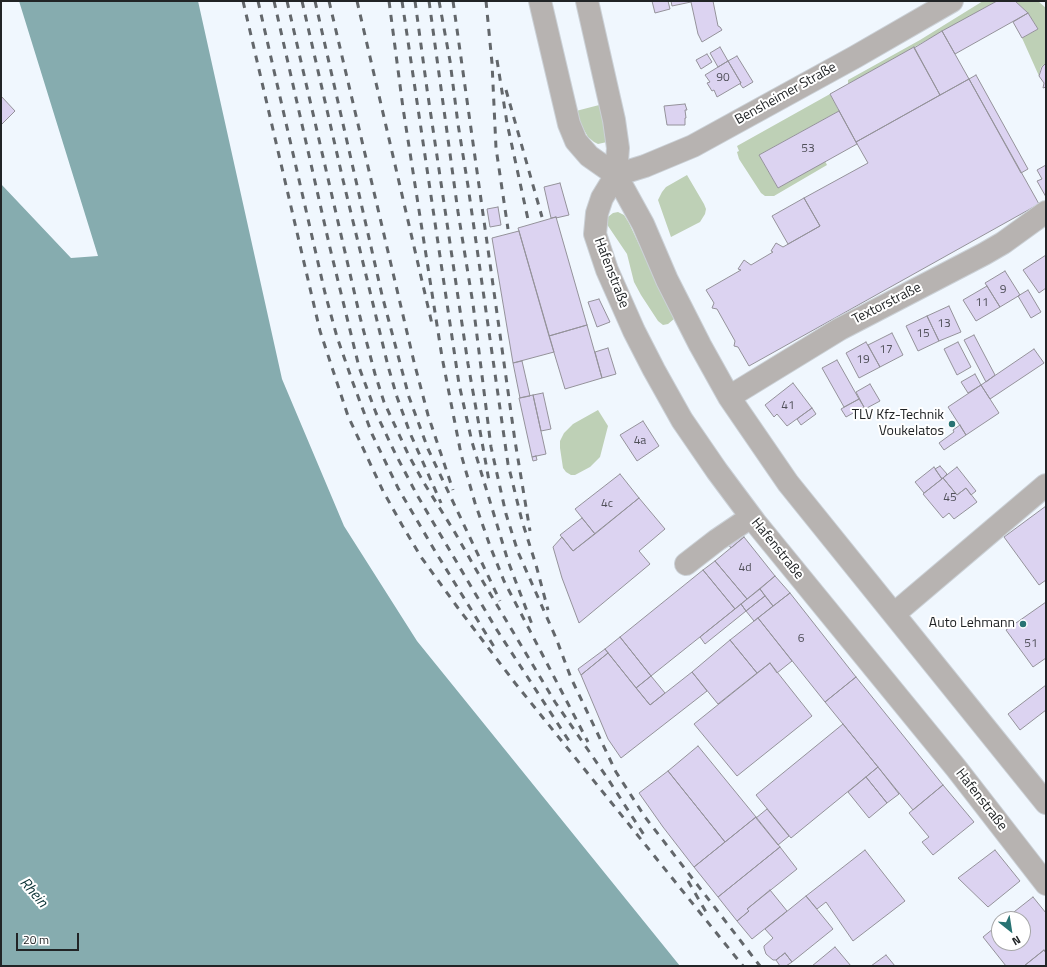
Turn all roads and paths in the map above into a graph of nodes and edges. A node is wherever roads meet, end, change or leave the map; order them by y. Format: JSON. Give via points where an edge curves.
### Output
{"nodes":[{"id":1,"x":540,"y":1,"type":"edge"},
{"id":2,"x":587,"y":1,"type":"edge"},
{"id":3,"x":952,"y":1,"type":"edge"},
{"id":4,"x":616,"y":175,"type":"junction"},
{"id":5,"x":1046,"y":212,"type":"edge"},
{"id":6,"x":729,"y":397,"type":"junction"},
{"id":7,"x":1046,"y":485,"type":"edge"},
{"id":8,"x":751,"y":517,"type":"junction"},
{"id":9,"x":686,"y":564,"type":"dead end"},
{"id":10,"x":894,"y":614,"type":"junction"},
{"id":11,"x":1046,"y":803,"type":"edge"},
{"id":12,"x":1046,"y":884,"type":"edge"}],
"edges":[{"from":1,"to":4,"type":"street","via":[[569,124],[576,141],[589,156]]},
{"from":2,"to":4,"type":"street","name":"Hafenstraße","via":[[614,120],[618,148]]},
{"from":3,"to":4,"type":"street","name":"Bensheimer Straße","via":[[693,146]]},
{"from":4,"to":6,"type":"street","via":[[643,224],[667,280],[700,345]]},
{"from":4,"to":8,"type":"street","name":"Hafenstraße","via":[[602,198],[595,224],[595,234],[607,270],[634,331],[682,420]]},
{"from":5,"to":6,"type":"street","name":"Textorstraße","via":[[1003,243],[840,329]]},
{"from":6,"to":10,"type":"street","via":[[788,483]]},
{"from":7,"to":10,"type":"street"},
{"from":8,"to":9,"type":"street"},
{"from":8,"to":12,"type":"street","name":"Hafenstraße","via":[[956,768]]},
{"from":10,"to":11,"type":"street"}]}
